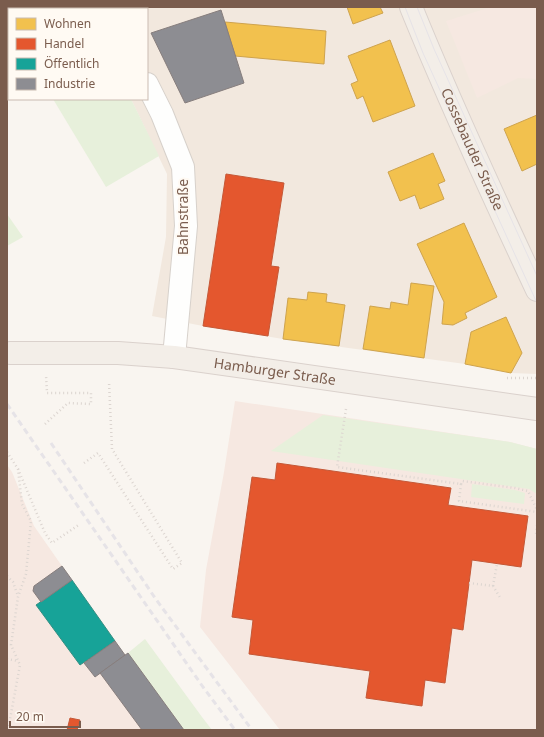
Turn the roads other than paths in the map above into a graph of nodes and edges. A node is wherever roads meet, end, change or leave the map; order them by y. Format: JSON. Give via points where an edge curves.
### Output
{"nodes":[{"id":1,"x":411,"y":7,"type":"edge"},
{"id":2,"x":148,"y":86,"type":"edge"},
{"id":3,"x":537,"y":290,"type":"edge"},
{"id":4,"x":10,"y":353,"type":"dead end"},
{"id":5,"x":174,"y":357,"type":"junction"},
{"id":6,"x":537,"y":409,"type":"edge"}],
"edges":[{"from":1,"to":3,"type":"main road","name":"Cossebauder Straße"},
{"from":2,"to":5,"type":"street","name":"Bahnstraße","via":[[162,114],[182,167],[186,226]]},
{"from":4,"to":5,"type":"main road","name":"Hamburger Straße","via":[[118,353]]},
{"from":5,"to":6,"type":"main road","name":"Hamburger Straße"}]}
